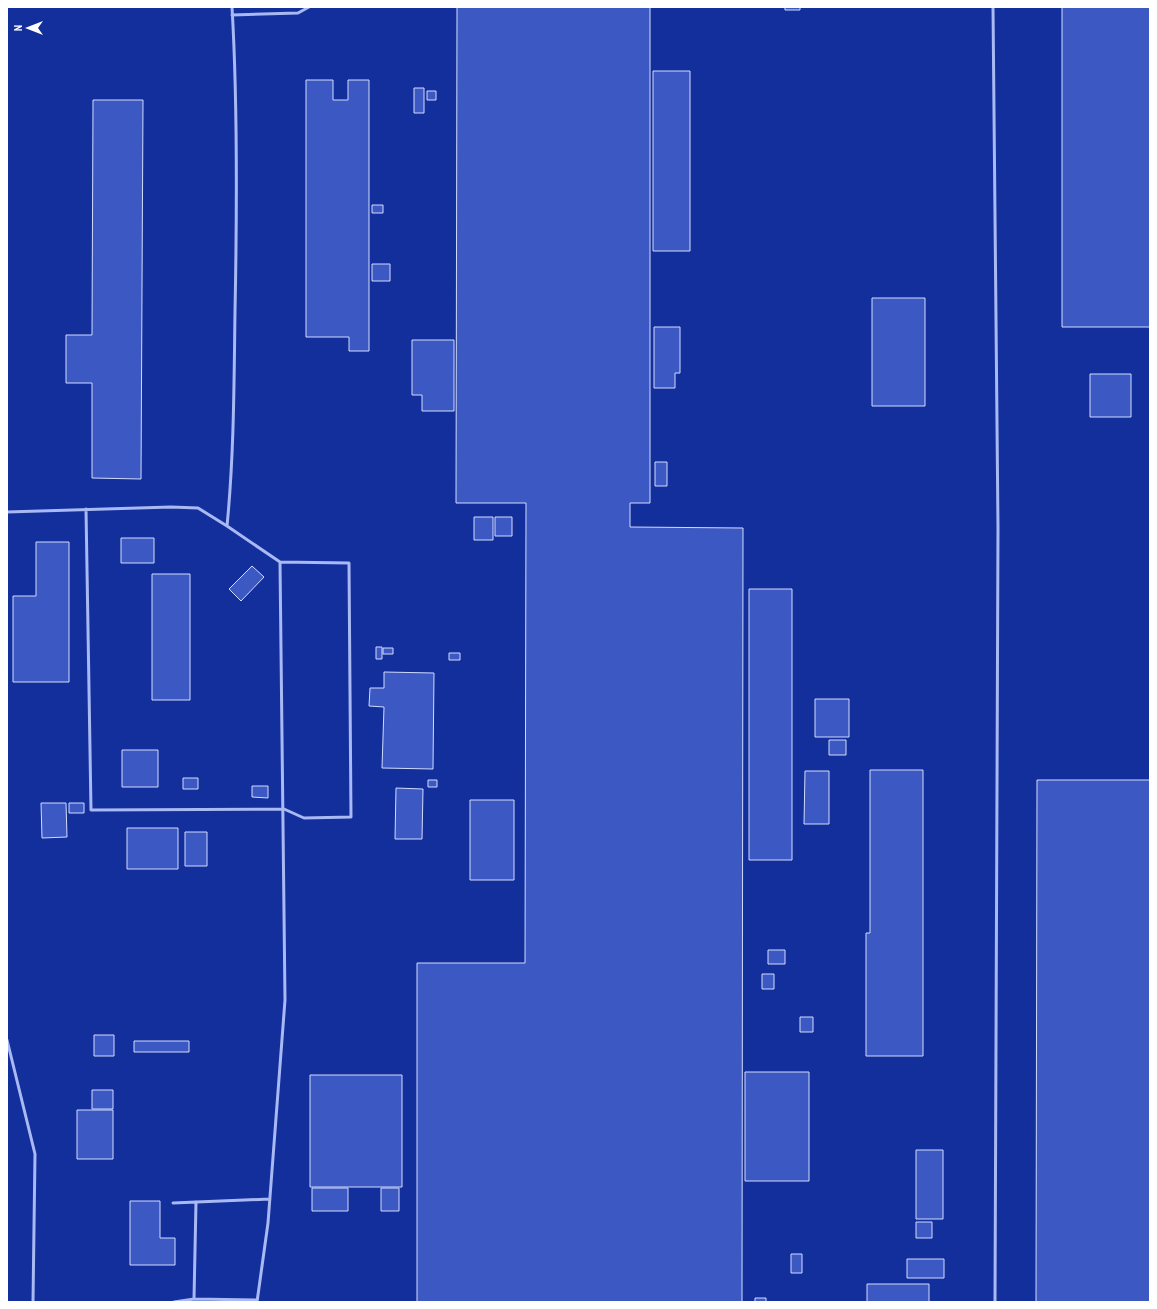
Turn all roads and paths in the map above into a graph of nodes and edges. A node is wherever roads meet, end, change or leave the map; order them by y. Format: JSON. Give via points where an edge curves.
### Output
{"nodes":[{"id":1,"x":232,"y":7,"type":"edge"},
{"id":2,"x":309,"y":7,"type":"edge"},
{"id":3,"x":993,"y":7,"type":"edge"},
{"id":4,"x":232,"y":15,"type":"junction"},
{"id":5,"x":86,"y":509,"type":"junction"},
{"id":6,"x":7,"y":512,"type":"edge"},
{"id":7,"x":227,"y":526,"type":"junction"},
{"id":8,"x":280,"y":562,"type":"junction"},
{"id":9,"x":284,"y":809,"type":"junction"},
{"id":10,"x":7,"y":1040,"type":"edge"},
{"id":11,"x":270,"y":1199,"type":"junction"},
{"id":12,"x":196,"y":1202,"type":"junction"},
{"id":13,"x":173,"y":1203,"type":"dead end"},
{"id":14,"x":194,"y":1299,"type":"junction"},
{"id":15,"x":257,"y":1301,"type":"edge"},
{"id":16,"x":33,"y":1302,"type":"edge"},
{"id":17,"x":174,"y":1302,"type":"edge"},
{"id":18,"x":995,"y":1302,"type":"edge"}],
"edges":[{"from":1,"to":4,"type":"lane"},
{"from":2,"to":4,"type":"lane","via":[[298,13]]},
{"from":3,"to":18,"type":"lane","via":[[998,520]]},
{"from":4,"to":7,"type":"lane","via":[[235,58],[236,257],[232,472]]},
{"from":5,"to":6,"type":"lane"},
{"from":5,"to":7,"type":"lane","via":[[198,508]]},
{"from":5,"to":9,"type":"lane","via":[[91,810]]},
{"from":7,"to":8,"type":"lane"},
{"from":8,"to":9,"type":"lane"},
{"from":8,"to":9,"type":"lane","via":[[350,563],[351,817],[304,818]]},
{"from":9,"to":11,"type":"lane","via":[[285,1000]]},
{"from":10,"to":16,"type":"lane","via":[[35,1154]]},
{"from":11,"to":12,"type":"lane"},
{"from":11,"to":15,"type":"lane"},
{"from":12,"to":13,"type":"lane"},
{"from":12,"to":14,"type":"lane"},
{"from":14,"to":15,"type":"lane"},
{"from":14,"to":17,"type":"lane"}]}
